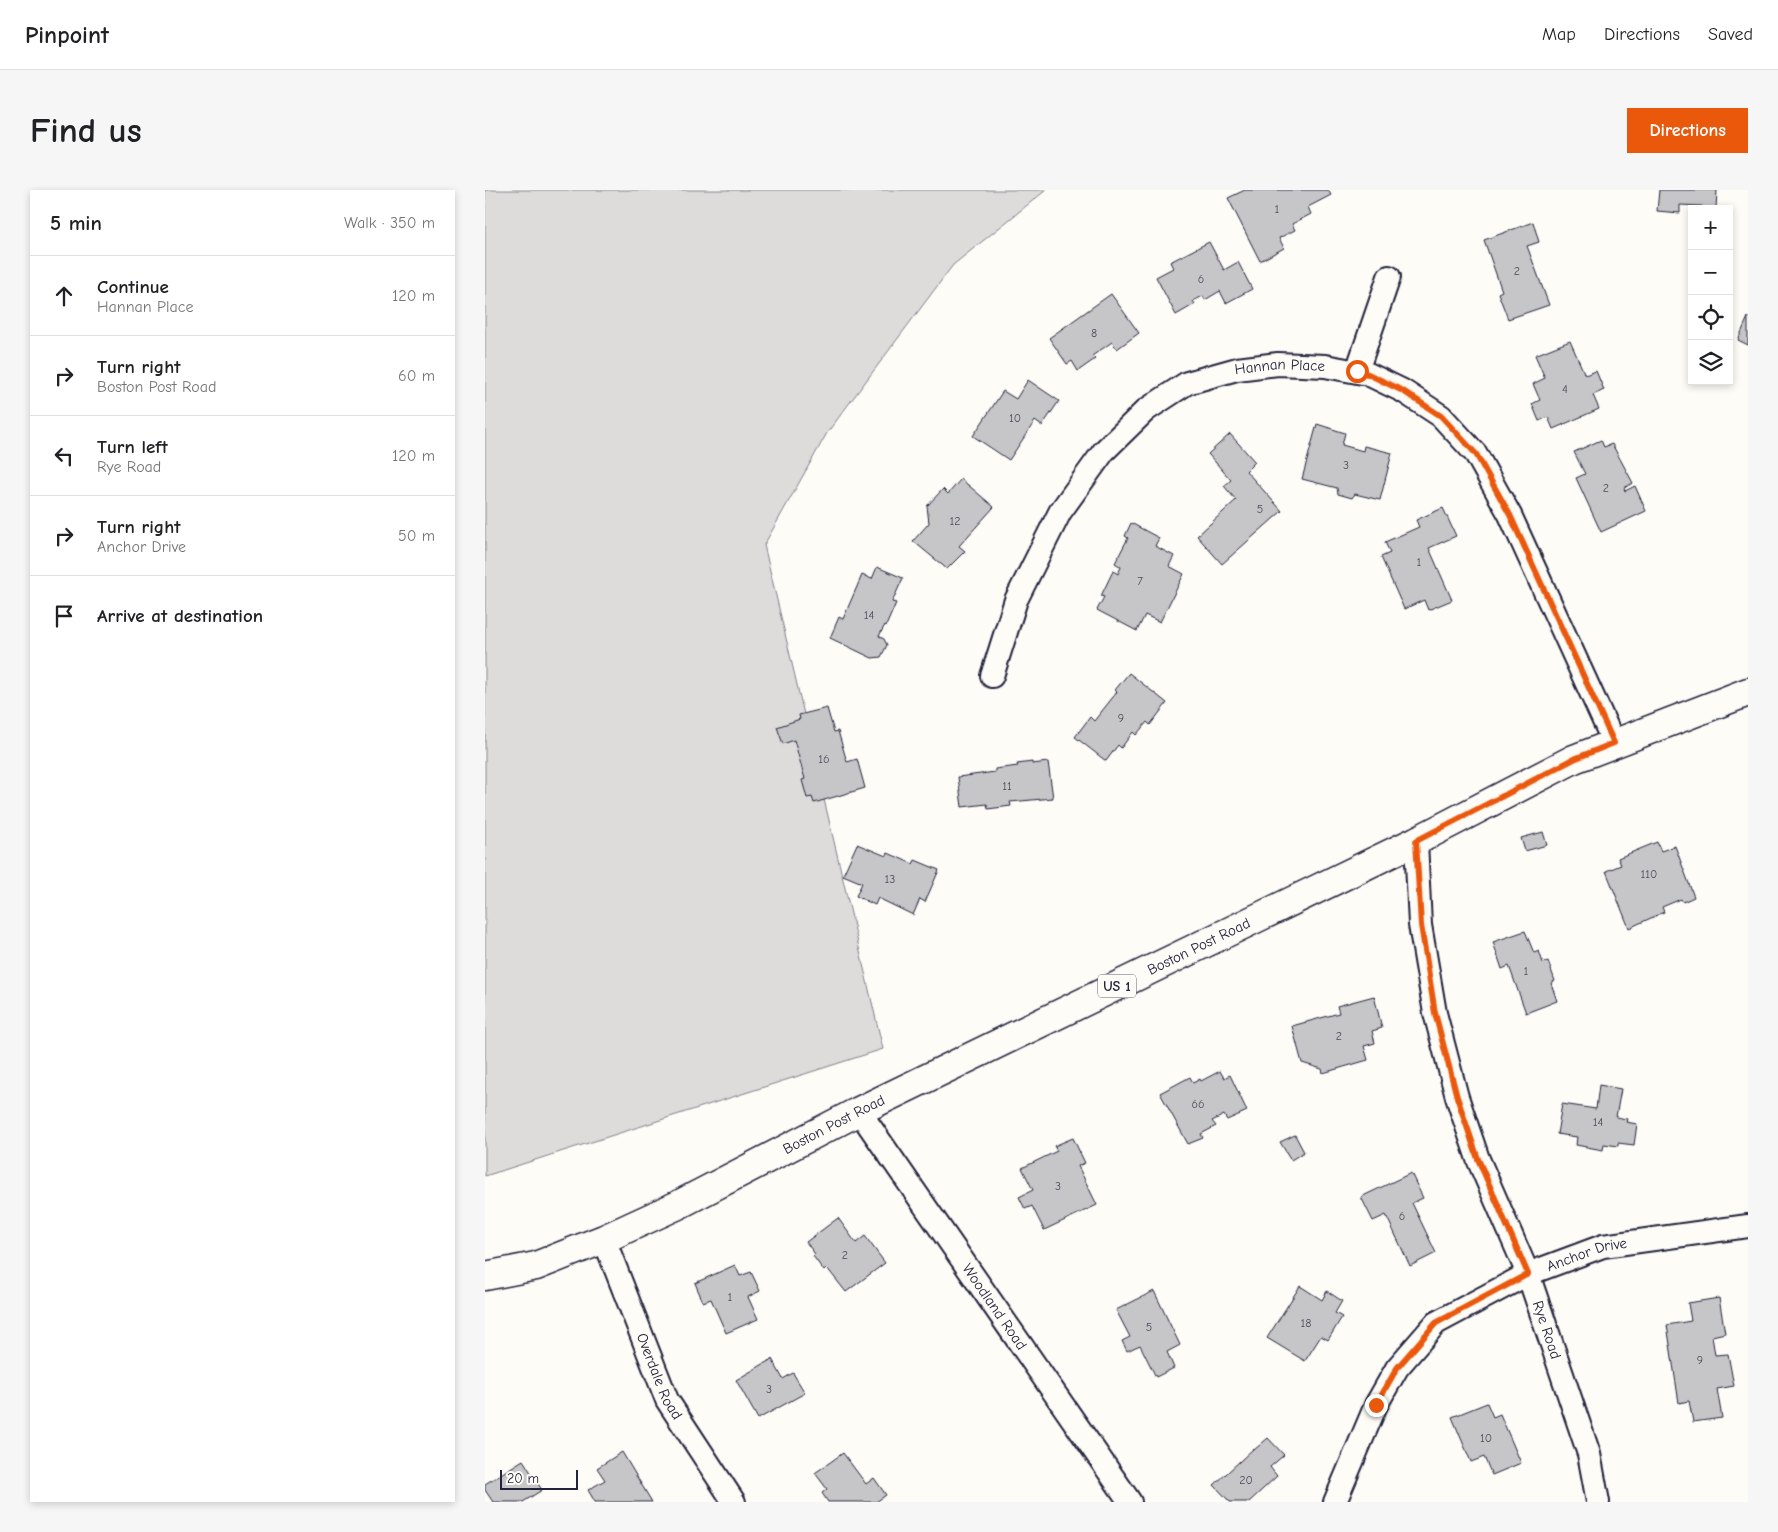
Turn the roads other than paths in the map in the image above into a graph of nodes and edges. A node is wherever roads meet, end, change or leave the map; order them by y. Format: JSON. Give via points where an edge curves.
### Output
{"nodes":[{"id":1,"x":1389,"y":277,"type":"dead end"},
{"id":2,"x":1357,"y":371,"type":"junction"},
{"id":3,"x":992,"y":676,"type":"dead end"},
{"id":4,"x":1748,"y":692,"type":"edge"},
{"id":5,"x":1614,"y":743,"type":"junction"},
{"id":6,"x":1416,"y":841,"type":"junction"},
{"id":7,"x":859,"y":1111,"type":"junction"},
{"id":8,"x":1748,"y":1226,"type":"edge"},
{"id":9,"x":604,"y":1239,"type":"junction"},
{"id":10,"x":1528,"y":1274,"type":"junction"},
{"id":11,"x":485,"y":1276,"type":"edge"},
{"id":12,"x":734,"y":1502,"type":"edge"},
{"id":13,"x":1130,"y":1502,"type":"edge"},
{"id":14,"x":1335,"y":1502,"type":"edge"},
{"id":15,"x":1598,"y":1502,"type":"edge"}],
"edges":[{"from":1,"to":2,"type":"street"},
{"from":2,"to":3,"type":"street","name":"Hannan Place","via":[[1278,364],[1237,369],[1187,383],[1146,410],[1104,451],[1060,512],[1016,600]]},
{"from":2,"to":5,"type":"street","name":"Hannan Place","via":[[1403,391],[1441,416],[1476,454],[1510,515]]},
{"from":4,"to":5,"type":"main road","name":"Boston Post Road","number":"US 1"},
{"from":5,"to":6,"type":"main road","name":"Boston Post Road","number":"US 1","via":[[1574,759]]},
{"from":6,"to":7,"type":"main road","name":"Boston Post Road","number":"US 1"},
{"from":6,"to":10,"type":"street","name":"Rye Road","via":[[1421,925],[1438,1022],[1457,1097],[1478,1159]]},
{"from":7,"to":9,"type":"main road","name":"Boston Post Road","number":"US 1","via":[[678,1205]]},
{"from":7,"to":13,"type":"street","name":"Woodland Road"},
{"from":8,"to":10,"type":"street","name":"Anchor Drive","via":[[1603,1246]]},
{"from":9,"to":11,"type":"main road","name":"Boston Post Road","number":"US 1","via":[[535,1266]]},
{"from":9,"to":12,"type":"street","name":"Overdale Road","via":[[667,1400]]},
{"from":10,"to":14,"type":"street","name":"Anchor Drive","via":[[1436,1323],[1397,1368],[1376,1405]]},
{"from":10,"to":15,"type":"street","name":"Rye Road","via":[[1589,1454]]}]}
